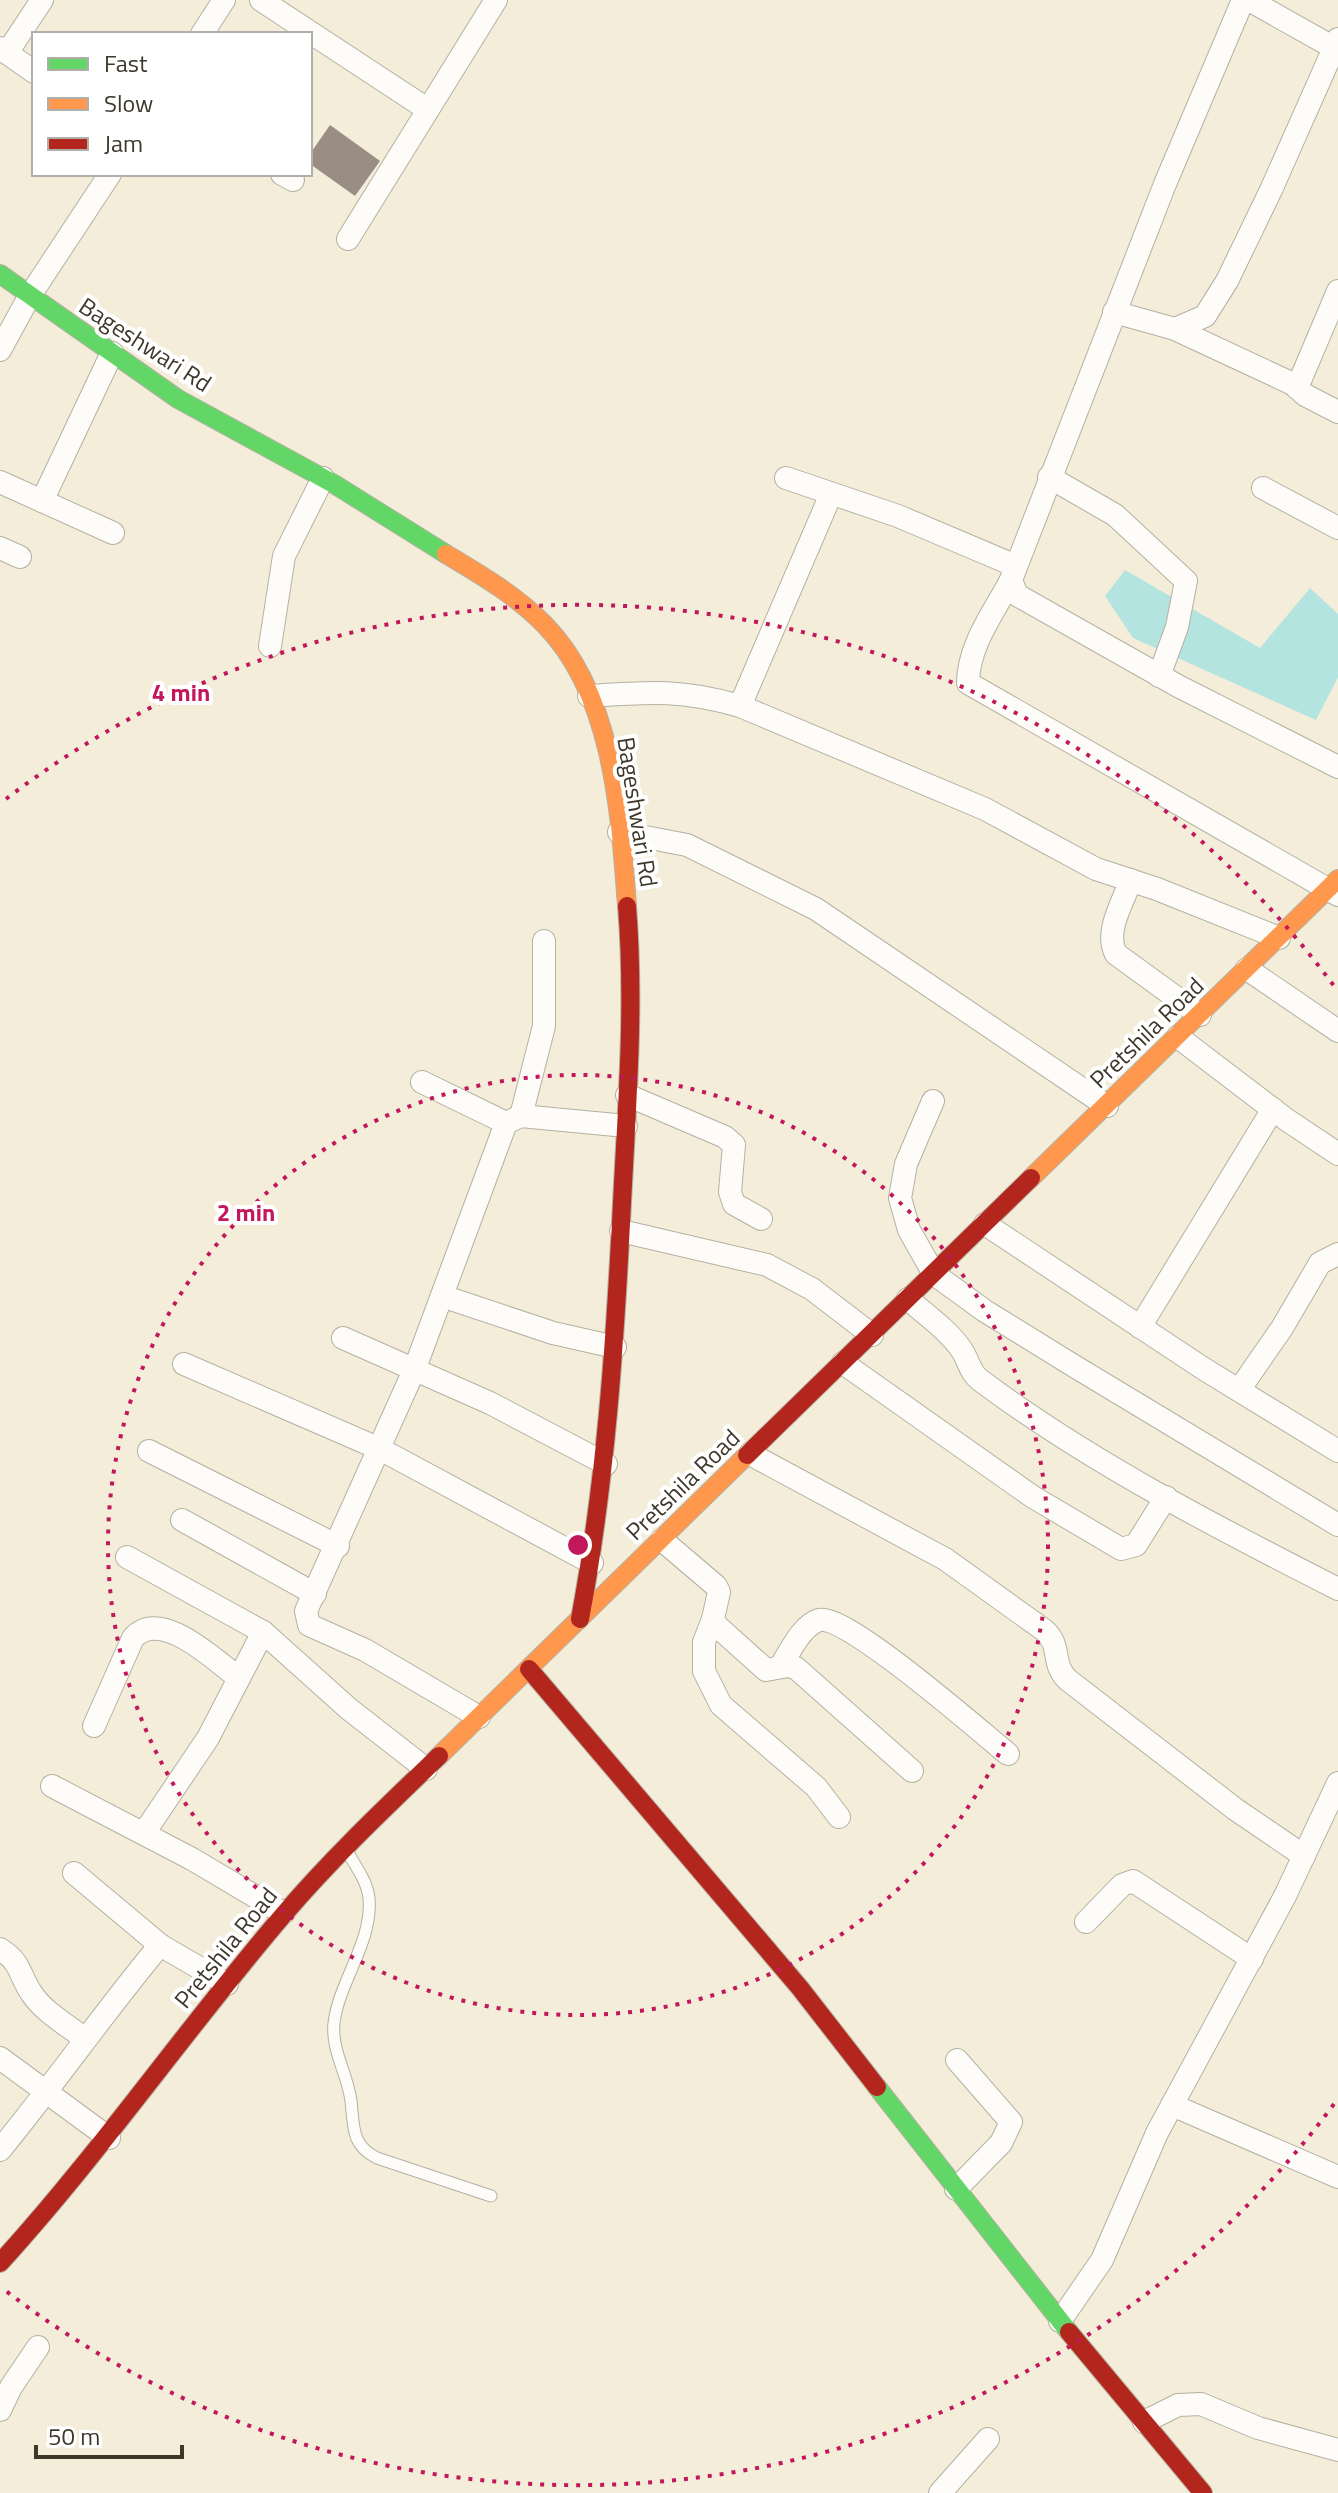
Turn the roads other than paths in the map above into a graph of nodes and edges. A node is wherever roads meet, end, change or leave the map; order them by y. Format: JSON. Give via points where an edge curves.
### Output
{"nodes":[{"id":1,"x":42,"y":0,"type":"edge"},
{"id":2,"x":224,"y":0,"type":"edge"},
{"id":3,"x":261,"y":0,"type":"edge"},
{"id":4,"x":496,"y":0,"type":"edge"},
{"id":5,"x":1246,"y":0,"type":"edge"},
{"id":6,"x":288,"y":7,"type":"edge"},
{"id":7,"x":203,"y":32,"type":"edge"},
{"id":8,"x":1337,"y":46,"type":"edge"},
{"id":9,"x":3,"y":50,"type":"edge"},
{"id":10,"x":32,"y":71,"type":"edge"},
{"id":11,"x":427,"y":109,"type":"junction"},
{"id":12,"x":109,"y":176,"type":"edge"},
{"id":13,"x":348,"y":239,"type":"dead end"},
{"id":14,"x":0,"y":274,"type":"edge"},
{"id":15,"x":1338,"y":291,"type":"edge"},
{"id":16,"x":29,"y":297,"type":"junction"},
{"id":17,"x":1114,"y":312,"type":"junction"},
{"id":18,"x":1175,"y":329,"type":"junction"},
{"id":19,"x":0,"y":350,"type":"edge"},
{"id":20,"x":112,"y":353,"type":"junction"},
{"id":21,"x":1297,"y":388,"type":"junction"},
{"id":22,"x":1338,"y":412,"type":"edge"},
{"id":23,"x":1049,"y":477,"type":"junction"},
{"id":24,"x":323,"y":478,"type":"junction"},
{"id":25,"x":786,"y":478,"type":"dead end"},
{"id":26,"x":0,"y":482,"type":"edge"},
{"id":27,"x":1263,"y":488,"type":"dead end"},
{"id":28,"x":831,"y":494,"type":"junction"},
{"id":29,"x":42,"y":501,"type":"junction"},
{"id":30,"x":1338,"y":528,"type":"edge"},
{"id":31,"x":113,"y":533,"type":"dead end"},
{"id":32,"x":1013,"y":573,"type":"junction"},
{"id":33,"x":270,"y":646,"type":"dead end"},
{"id":34,"x":1159,"y":676,"type":"junction"},
{"id":35,"x":589,"y":696,"type":"junction"},
{"id":36,"x":740,"y":706,"type":"junction"},
{"id":37,"x":1338,"y":767,"type":"edge"},
{"id":38,"x":619,"y":832,"type":"junction"},
{"id":39,"x":1131,"y":880,"type":"junction"},
{"id":40,"x":1335,"y":888,"type":"edge"},
{"id":41,"x":1279,"y":938,"type":"junction"},
{"id":42,"x":544,"y":941,"type":"dead end"},
{"id":43,"x":1247,"y":969,"type":"junction"},
{"id":44,"x":1200,"y":1015,"type":"junction"},
{"id":45,"x":1338,"y":1031,"type":"edge"},
{"id":46,"x":1178,"y":1037,"type":"junction"},
{"id":47,"x":422,"y":1082,"type":"dead end"},
{"id":48,"x":627,"y":1095,"type":"junction"},
{"id":49,"x":933,"y":1101,"type":"dead end"},
{"id":50,"x":1107,"y":1106,"type":"junction"},
{"id":51,"x":1273,"y":1109,"type":"junction"},
{"id":52,"x":514,"y":1119,"type":"junction"},
{"id":53,"x":626,"y":1126,"type":"junction"},
{"id":54,"x":1338,"y":1154,"type":"edge"},
{"id":55,"x":761,"y":1219,"type":"dead end"},
{"id":56,"x":985,"y":1224,"type":"junction"},
{"id":57,"x":621,"y":1231,"type":"junction"},
{"id":58,"x":1338,"y":1254,"type":"edge"},
{"id":59,"x":934,"y":1274,"type":"junction"},
{"id":60,"x":442,"y":1296,"type":"junction"},
{"id":61,"x":908,"y":1299,"type":"junction"},
{"id":62,"x":1140,"y":1327,"type":"junction"},
{"id":63,"x":872,"y":1335,"type":"junction"},
{"id":64,"x":343,"y":1338,"type":"dead end"},
{"id":65,"x":615,"y":1347,"type":"junction"},
{"id":66,"x":843,"y":1363,"type":"junction"},
{"id":67,"x":184,"y":1364,"type":"dead end"},
{"id":68,"x":415,"y":1368,"type":"junction"},
{"id":69,"x":1239,"y":1390,"type":"junction"},
{"id":70,"x":380,"y":1449,"type":"junction"},
{"id":71,"x":149,"y":1451,"type":"dead end"},
{"id":72,"x":1338,"y":1451,"type":"edge"},
{"id":73,"x":750,"y":1454,"type":"junction"},
{"id":74,"x":606,"y":1464,"type":"junction"},
{"id":75,"x":1166,"y":1497,"type":"junction"},
{"id":76,"x":182,"y":1520,"type":"dead end"},
{"id":77,"x":1338,"y":1525,"type":"edge"},
{"id":78,"x":662,"y":1540,"type":"junction"},
{"id":79,"x":338,"y":1546,"type":"junction"},
{"id":80,"x":127,"y":1557,"type":"dead end"},
{"id":81,"x":592,"y":1563,"type":"junction"},
{"id":82,"x":1338,"y":1589,"type":"edge"},
{"id":83,"x":315,"y":1594,"type":"junction"},
{"id":84,"x":580,"y":1619,"type":"junction"},
{"id":85,"x":713,"y":1619,"type":"junction"},
{"id":86,"x":263,"y":1632,"type":"junction"},
{"id":87,"x":780,"y":1667,"type":"junction"},
{"id":88,"x":529,"y":1669,"type":"junction"},
{"id":89,"x":239,"y":1678,"type":"junction"},
{"id":90,"x":479,"y":1717,"type":"junction"},
{"id":91,"x":94,"y":1726,"type":"dead end"},
{"id":92,"x":1008,"y":1754,"type":"dead end"},
{"id":93,"x":426,"y":1769,"type":"junction"},
{"id":94,"x":912,"y":1771,"type":"dead end"},
{"id":95,"x":1338,"y":1783,"type":"edge"},
{"id":96,"x":52,"y":1786,"type":"dead end"},
{"id":97,"x":839,"y":1817,"type":"dead end"},
{"id":98,"x":144,"y":1833,"type":"junction"},
{"id":99,"x":345,"y":1848,"type":"junction"},
{"id":100,"x":1304,"y":1856,"type":"junction"},
{"id":101,"x":74,"y":1873,"type":"dead end"},
{"id":102,"x":283,"y":1913,"type":"junction"},
{"id":103,"x":1086,"y":1922,"type":"dead end"},
{"id":104,"x":160,"y":1945,"type":"junction"},
{"id":105,"x":0,"y":1949,"type":"edge"},
{"id":106,"x":1252,"y":1959,"type":"junction"},
{"id":107,"x":227,"y":1984,"type":"junction"},
{"id":108,"x":85,"y":2039,"type":"junction"},
{"id":109,"x":0,"y":2058,"type":"edge"},
{"id":110,"x":957,"y":2060,"type":"dead end"},
{"id":111,"x":47,"y":2092,"type":"junction"},
{"id":112,"x":1172,"y":2105,"type":"junction"},
{"id":113,"x":109,"y":2138,"type":"junction"},
{"id":114,"x":0,"y":2150,"type":"edge"},
{"id":115,"x":1338,"y":2177,"type":"edge"},
{"id":116,"x":956,"y":2189,"type":"junction"},
{"id":117,"x":491,"y":2196,"type":"dead end"},
{"id":118,"x":0,"y":2263,"type":"edge"},
{"id":119,"x":1060,"y":2321,"type":"junction"},
{"id":120,"x":38,"y":2347,"type":"dead end"},
{"id":121,"x":0,"y":2410,"type":"edge"},
{"id":122,"x":1144,"y":2422,"type":"junction"},
{"id":123,"x":988,"y":2439,"type":"dead end"},
{"id":124,"x":1338,"y":2450,"type":"edge"},
{"id":125,"x":940,"y":2493,"type":"edge"},
{"id":126,"x":1203,"y":2493,"type":"edge"}],
"edges":[{"from":1,"to":9,"type":"street"},
{"from":2,"to":7,"type":"street"},
{"from":3,"to":6,"type":"street"},
{"from":4,"to":11,"type":"street"},
{"from":5,"to":8,"type":"street"},
{"from":5,"to":17,"type":"street"},
{"from":6,"to":11,"type":"street"},
{"from":8,"to":18,"type":"street","via":[[1215,305],[1205,316]]},
{"from":9,"to":10,"type":"street"},
{"from":11,"to":13,"type":"street"},
{"from":12,"to":16,"type":"street"},
{"from":14,"to":16,"type":"street","name":"Bageshwari Rd"},
{"from":15,"to":21,"type":"street"},
{"from":16,"to":19,"type":"street"},
{"from":16,"to":20,"type":"street","name":"Bageshwari Rd"},
{"from":17,"to":18,"type":"street"},
{"from":17,"to":23,"type":"street"},
{"from":18,"to":21,"type":"street"},
{"from":20,"to":24,"type":"street","name":"Bageshwari Rd","via":[[178,399]]},
{"from":20,"to":29,"type":"street"},
{"from":21,"to":22,"type":"street"},
{"from":23,"to":32,"type":"street"},
{"from":23,"to":34,"type":"street","via":[[1115,515],[1186,581]]},
{"from":24,"to":33,"type":"street","via":[[284,556]]},
{"from":24,"to":35,"type":"street","name":"Bageshwari Rd","via":[[526,608],[558,639]]},
{"from":25,"to":28,"type":"street"},
{"from":26,"to":29,"type":"street"},
{"from":27,"to":30,"type":"street"},
{"from":28,"to":32,"type":"street","via":[[898,516]]},
{"from":28,"to":36,"type":"street"},
{"from":29,"to":31,"type":"street"},
{"from":32,"to":34,"type":"street","via":[[1017,595]]},
{"from":32,"to":40,"type":"street","via":[[978,641],[968,683]]},
{"from":34,"to":37,"type":"street"},
{"from":35,"to":36,"type":"street","via":[[670,690]]},
{"from":35,"to":38,"type":"street","name":"Bageshwari Rd","via":[[613,781]]},
{"from":36,"to":39,"type":"street","via":[[985,809],[1096,869]]},
{"from":38,"to":48,"type":"street","name":"Bageshwari Rd","via":[[631,968]]},
{"from":38,"to":50,"type":"street","via":[[687,845],[816,909]]},
{"from":39,"to":41,"type":"street"},
{"from":39,"to":44,"type":"street","via":[[1112,931],[1116,954]]},
{"from":40,"to":41,"type":"street","name":"Pretshila Road"},
{"from":41,"to":43,"type":"street","name":"Pretshila Road"},
{"from":42,"to":52,"type":"street","via":[[544,1026]]},
{"from":43,"to":44,"type":"street","name":"Pretshila Road"},
{"from":43,"to":45,"type":"street"},
{"from":44,"to":46,"type":"street","name":"Pretshila Road"},
{"from":46,"to":50,"type":"street","name":"Pretshila Road"},
{"from":46,"to":51,"type":"street"},
{"from":47,"to":52,"type":"street"},
{"from":48,"to":53,"type":"street","name":"Bageshwari Rd"},
{"from":48,"to":55,"type":"street","via":[[734,1145],[734,1204]]},
{"from":49,"to":59,"type":"street","via":[[906,1164],[900,1198],[909,1230]]},
{"from":50,"to":56,"type":"street","name":"Pretshila Road"},
{"from":51,"to":54,"type":"street"},
{"from":51,"to":62,"type":"street"},
{"from":52,"to":53,"type":"street"},
{"from":52,"to":60,"type":"street"},
{"from":53,"to":57,"type":"street","name":"Bageshwari Rd"},
{"from":56,"to":59,"type":"street","name":"Pretshila Road"},
{"from":56,"to":62,"type":"street"},
{"from":57,"to":63,"type":"street","via":[[767,1265],[812,1289]]},
{"from":57,"to":65,"type":"street","name":"Bageshwari Rd"},
{"from":58,"to":69,"type":"street","via":[[1320,1263]]},
{"from":59,"to":61,"type":"street","name":"Pretshila Road"},
{"from":59,"to":77,"type":"street","via":[[1061,1358]]},
{"from":60,"to":65,"type":"street","via":[[553,1333]]},
{"from":60,"to":68,"type":"street"},
{"from":61,"to":63,"type":"street","name":"Pretshila Road"},
{"from":61,"to":75,"type":"street","via":[[961,1348],[971,1372],[980,1379]]},
{"from":62,"to":69,"type":"street"},
{"from":63,"to":66,"type":"street","name":"Pretshila Road"},
{"from":64,"to":68,"type":"street"},
{"from":65,"to":74,"type":"street","name":"Bageshwari Rd"},
{"from":66,"to":73,"type":"street","name":"Pretshila Road"},
{"from":66,"to":75,"type":"street","via":[[1033,1497],[1121,1549],[1136,1545]]},
{"from":67,"to":70,"type":"street"},
{"from":68,"to":70,"type":"street"},
{"from":68,"to":74,"type":"street"},
{"from":69,"to":72,"type":"street"},
{"from":70,"to":79,"type":"street"},
{"from":70,"to":81,"type":"street"},
{"from":71,"to":79,"type":"street"},
{"from":73,"to":78,"type":"street","name":"Pretshila Road"},
{"from":73,"to":100,"type":"street","via":[[945,1559],[1044,1630],[1054,1639],[1057,1663],[1068,1680]]},
{"from":74,"to":81,"type":"street","name":"Bageshwari Rd"},
{"from":75,"to":82,"type":"street"},
{"from":76,"to":83,"type":"street"},
{"from":78,"to":84,"type":"street","name":"Pretshila Road"},
{"from":78,"to":85,"type":"street","via":[[716,1586]]},
{"from":79,"to":83,"type":"street"},
{"from":80,"to":86,"type":"street"},
{"from":81,"to":84,"type":"street","name":"Bageshwari Rd"},
{"from":83,"to":90,"type":"street","via":[[306,1611],[309,1625],[365,1650]]},
{"from":84,"to":88,"type":"street","name":"Pretshila Road"},
{"from":85,"to":87,"type":"street","via":[[766,1670]]},
{"from":85,"to":97,"type":"street","via":[[704,1642],[704,1671],[721,1705],[816,1787]]},
{"from":86,"to":89,"type":"street"},
{"from":86,"to":93,"type":"street"},
{"from":87,"to":92,"type":"street","via":[[807,1629],[816,1621],[832,1620],[863,1638]]},
{"from":87,"to":94,"type":"street","via":[[796,1668]]},
{"from":88,"to":90,"type":"street","name":"Pretshila Road"},
{"from":88,"to":116,"type":"street","via":[[800,1988]]},
{"from":89,"to":91,"type":"street","via":[[170,1631],[142,1628]]},
{"from":89,"to":98,"type":"street","via":[[208,1738]]},
{"from":90,"to":93,"type":"street","name":"Pretshila Road"},
{"from":93,"to":99,"type":"street","name":"Pretshila Road"},
{"from":95,"to":100,"type":"street"},
{"from":96,"to":98,"type":"street"},
{"from":98,"to":102,"type":"street"},
{"from":99,"to":102,"type":"street","name":"Pretshila Road"},
{"from":99,"to":117,"type":"lane","via":[[369,1897],[358,1953],[333,2027],[349,2086],[355,2142],[377,2158]]},
{"from":100,"to":106,"type":"street"},
{"from":101,"to":104,"type":"street"},
{"from":102,"to":107,"type":"street","name":"Pretshila Road"},
{"from":103,"to":106,"type":"street","via":[[1122,1885],[1133,1881]]},
{"from":104,"to":107,"type":"street"},
{"from":104,"to":108,"type":"street"},
{"from":105,"to":108,"type":"street","via":[[20,1966],[41,2005]]},
{"from":106,"to":112,"type":"street"},
{"from":107,"to":113,"type":"street","name":"Pretshila Road"},
{"from":108,"to":111,"type":"street"},
{"from":109,"to":111,"type":"street"},
{"from":110,"to":116,"type":"street","via":[[1011,2122],[1001,2143]]},
{"from":111,"to":113,"type":"street"},
{"from":111,"to":114,"type":"street"},
{"from":112,"to":115,"type":"street"},
{"from":112,"to":119,"type":"street","via":[[1102,2260]]},
{"from":113,"to":118,"type":"street","name":"Pretshila Road"},
{"from":116,"to":119,"type":"street"},
{"from":119,"to":122,"type":"street"},
{"from":120,"to":121,"type":"street"},
{"from":122,"to":124,"type":"street","via":[[1178,2405],[1201,2404],[1258,2428]]},
{"from":122,"to":126,"type":"street"},
{"from":123,"to":125,"type":"street"}]}
